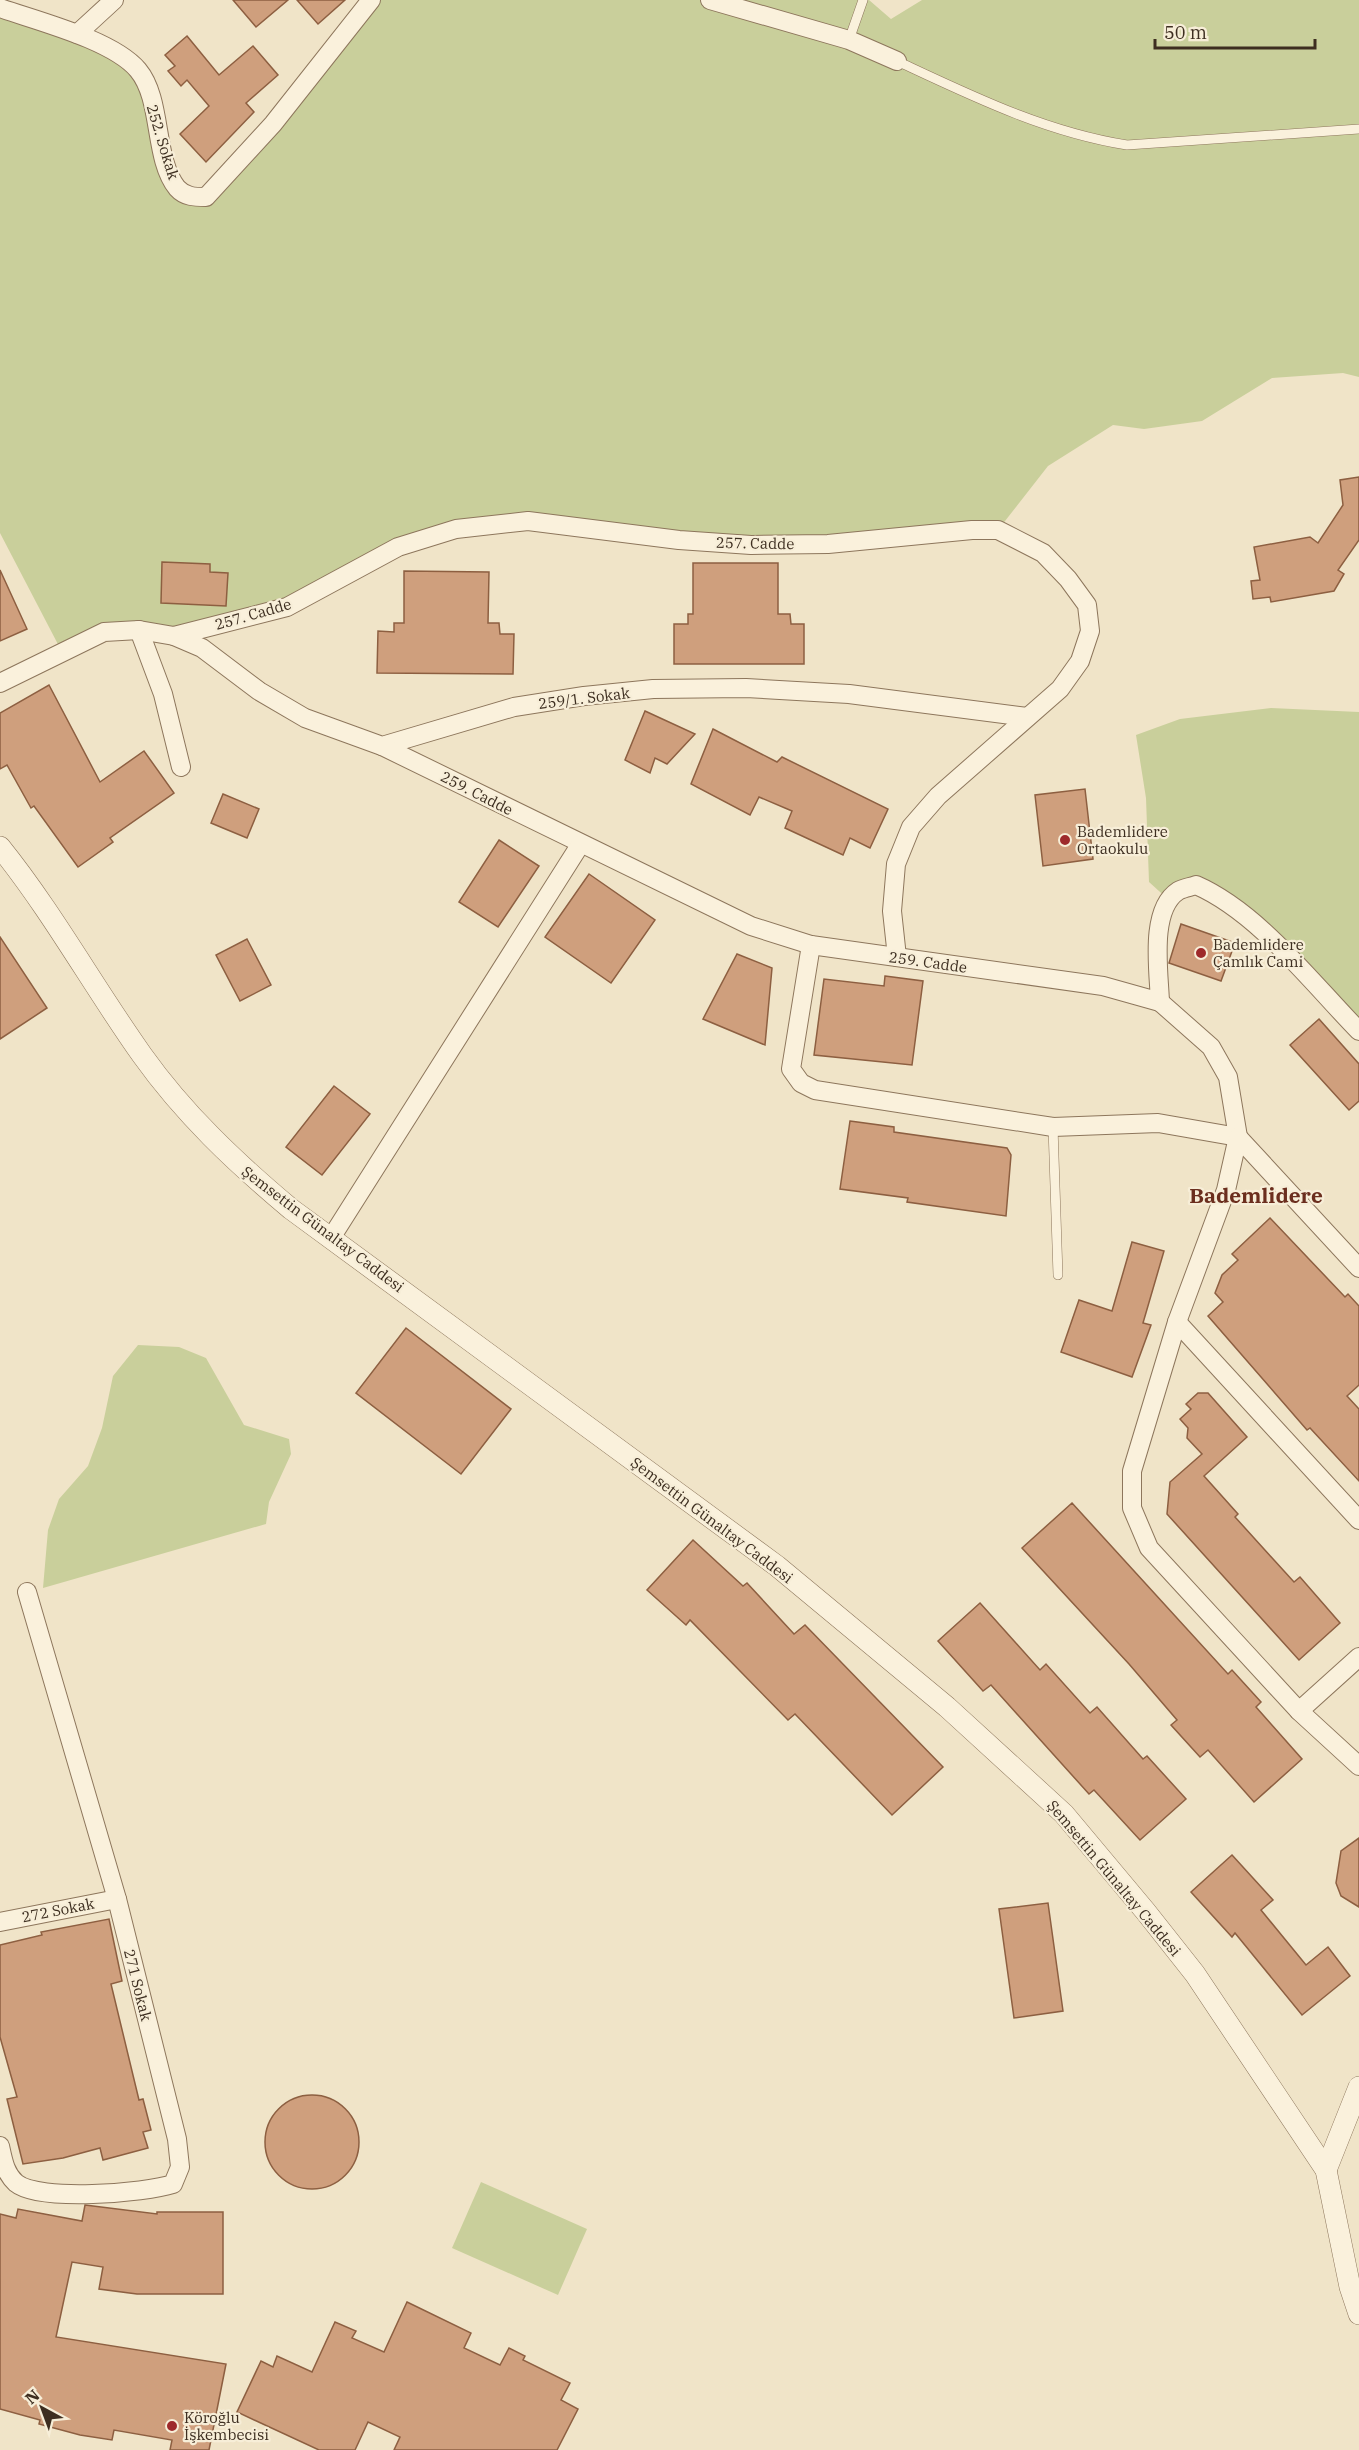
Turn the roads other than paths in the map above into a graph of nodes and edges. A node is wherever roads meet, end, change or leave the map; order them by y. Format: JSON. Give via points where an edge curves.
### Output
{"nodes":[{"id":1,"x":114,"y":0,"type":"edge"},
{"id":2,"x":371,"y":0,"type":"edge"},
{"id":3,"x":710,"y":0,"type":"edge"},
{"id":4,"x":863,"y":0,"type":"edge"},
{"id":5,"x":0,"y":8,"type":"edge"},
{"id":6,"x":77,"y":34,"type":"junction"},
{"id":7,"x":849,"y":40,"type":"junction"},
{"id":8,"x":897,"y":61,"type":"joint"},
{"id":9,"x":1359,"y":129,"type":"edge"},
{"id":10,"x":139,"y":630,"type":"junction"},
{"id":11,"x":174,"y":636,"type":"junction"},
{"id":12,"x":0,"y":683,"type":"edge"},
{"id":13,"x":1027,"y":717,"type":"junction"},
{"id":14,"x":382,"y":746,"type":"junction"},
{"id":15,"x":181,"y":768,"type":"dead end"},
{"id":16,"x":580,"y":844,"type":"junction"},
{"id":17,"x":0,"y":847,"type":"edge"},
{"id":18,"x":811,"y":945,"type":"junction"},
{"id":19,"x":897,"y":957,"type":"junction"},
{"id":20,"x":1160,"y":1002,"type":"junction"},
{"id":21,"x":1359,"y":1031,"type":"edge"},
{"id":22,"x":1053,"y":1127,"type":"junction"},
{"id":23,"x":1238,"y":1137,"type":"junction"},
{"id":24,"x":331,"y":1238,"type":"junction"},
{"id":25,"x":1359,"y":1268,"type":"edge"},
{"id":26,"x":1058,"y":1275,"type":"dead end"},
{"id":27,"x":1177,"y":1322,"type":"junction"},
{"id":28,"x":1359,"y":1520,"type":"edge"},
{"id":29,"x":27,"y":1592,"type":"dead end"},
{"id":30,"x":1359,"y":1657,"type":"edge"},
{"id":31,"x":1299,"y":1711,"type":"junction"},
{"id":32,"x":1359,"y":1766,"type":"edge"},
{"id":33,"x":117,"y":1899,"type":"junction"},
{"id":34,"x":0,"y":1922,"type":"edge"},
{"id":35,"x":1359,"y":2087,"type":"edge"},
{"id":36,"x":0,"y":2146,"type":"edge"},
{"id":37,"x":1326,"y":2170,"type":"junction"},
{"id":38,"x":1359,"y":2314,"type":"edge"}],
"edges":[{"from":1,"to":6,"type":"street"},
{"from":2,"to":6,"type":"street","name":"252. Sokak","via":[[273,124],[206,197],[191,197],[177,188],[166,165],[139,71],[112,51]]},
{"from":3,"to":7,"type":"street"},
{"from":4,"to":7,"type":"lane"},
{"from":5,"to":6,"type":"street","name":"252. Sokak"},
{"from":7,"to":8,"type":"street"},
{"from":8,"to":9,"type":"lane","via":[[1002,110],[1097,140],[1127,145]]},
{"from":10,"to":11,"type":"street","name":"257. Cadde"},
{"from":10,"to":12,"type":"street","name":"257. Cadde","via":[[104,632]]},
{"from":10,"to":15,"type":"street","via":[[163,694]]},
{"from":11,"to":13,"type":"street","name":"257. Cadde","via":[[287,607],[398,547],[456,529],[528,521],[751,545],[828,544],[998,530],[1043,553],[1087,605],[1090,632],[1080,661],[1060,689]]},
{"from":11,"to":14,"type":"street","via":[[202,648],[305,718]]},
{"from":13,"to":14,"type":"street","name":"259/1. Sokak","via":[[849,694],[746,688],[653,689],[514,707]]},
{"from":13,"to":19,"type":"street","name":"257. Cadde","via":[[938,796],[911,827],[896,864],[892,911]]},
{"from":14,"to":16,"type":"street","name":"259. Cadde"},
{"from":16,"to":18,"type":"street","name":"259. Cadde","via":[[750,926]]},
{"from":16,"to":24,"type":"street"},
{"from":17,"to":24,"type":"street","name":"Şemsettin Günaltay Caddesi","via":[[172,1093],[236,1163]]},
{"from":18,"to":19,"type":"street","name":"259. Cadde"},
{"from":18,"to":22,"type":"street","via":[[792,1053],[791,1070],[801,1083],[815,1089]]},
{"from":19,"to":20,"type":"street","name":"259. Cadde","via":[[1103,986]]},
{"from":20,"to":21,"type":"street","via":[[1158,927],[1164,909],[1178,891],[1196,885],[1217,894],[1251,920]]},
{"from":20,"to":23,"type":"street","via":[[1212,1047],[1228,1077]]},
{"from":22,"to":23,"type":"street","via":[[1158,1123]]},
{"from":22,"to":26,"type":"lane"},
{"from":23,"to":25,"type":"street"},
{"from":23,"to":27,"type":"street","via":[[1226,1190]]},
{"from":24,"to":37,"type":"street","name":"Şemsettin Günaltay Caddesi","via":[[777,1566],[947,1707],[1064,1814],[1195,1974]]},
{"from":27,"to":28,"type":"street"},
{"from":27,"to":31,"type":"street","via":[[1132,1471],[1132,1508],[1149,1548]]},
{"from":29,"to":33,"type":"street","name":"271 Sokak"},
{"from":30,"to":31,"type":"street"},
{"from":31,"to":32,"type":"street"},
{"from":33,"to":34,"type":"street","name":"272 Sokak"},
{"from":33,"to":36,"type":"street","name":"271 Sokak","via":[[177,2139],[180,2167],[173,2184],[156,2189],[48,2194],[29,2191],[6,2171]]},
{"from":35,"to":37,"type":"street"},
{"from":37,"to":38,"type":"street"}]}
